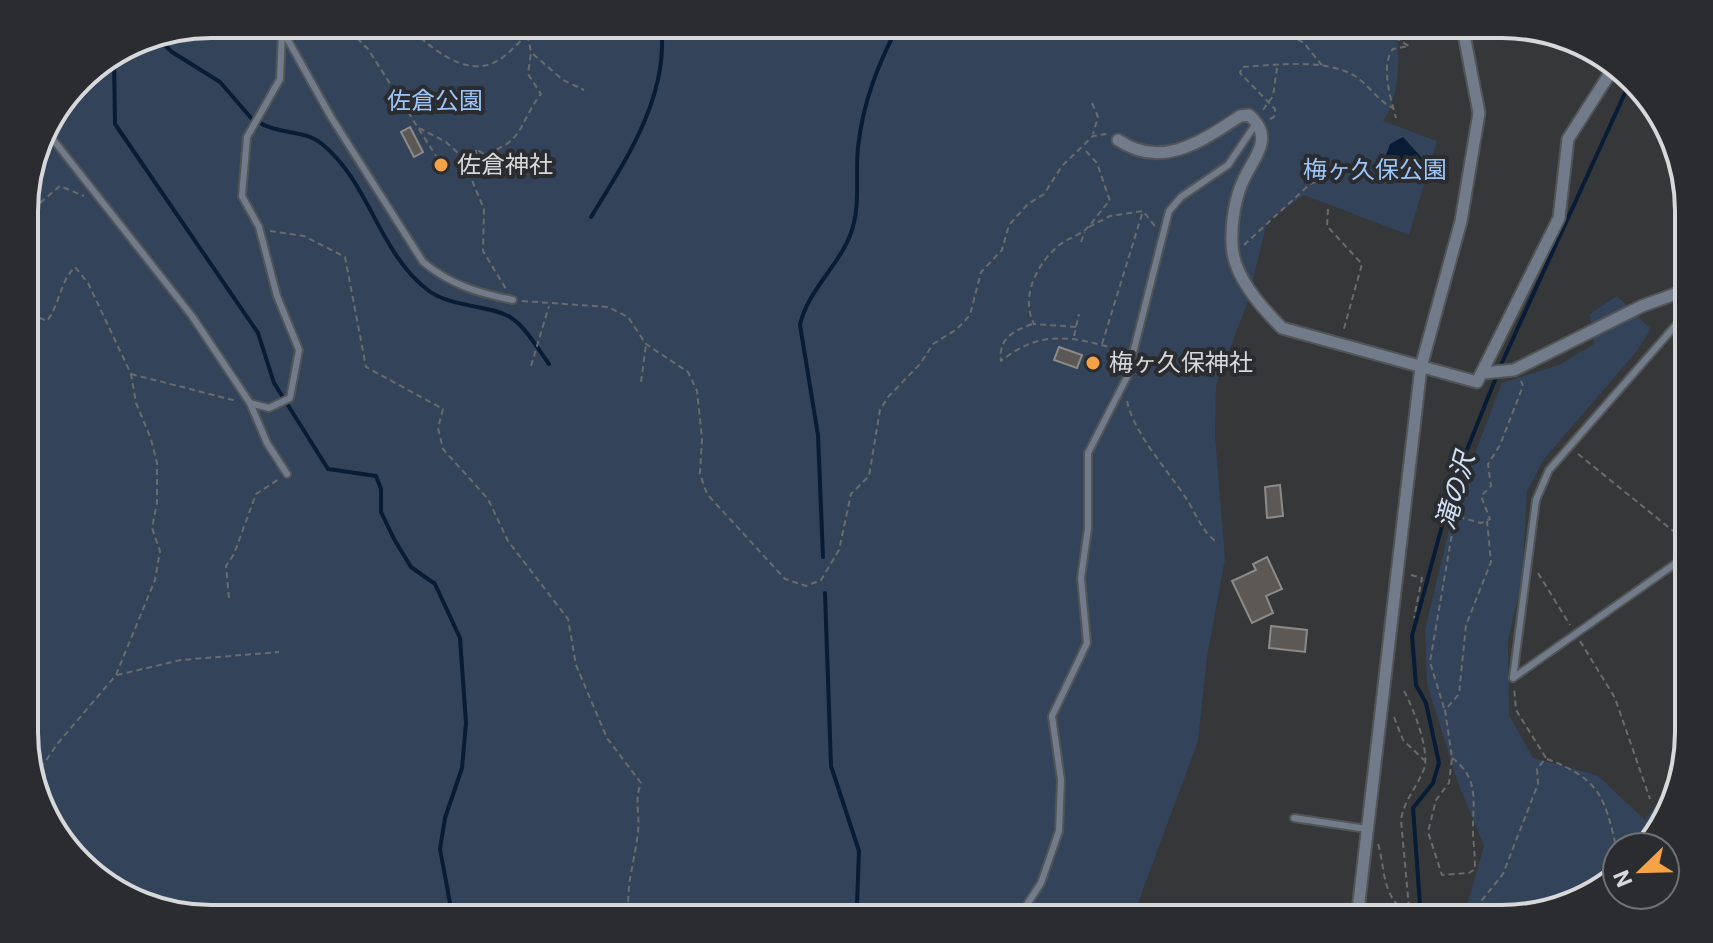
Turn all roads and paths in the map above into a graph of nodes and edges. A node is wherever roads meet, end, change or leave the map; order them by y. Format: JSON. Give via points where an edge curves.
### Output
{"nodes":[{"id":1,"x":282,"y":38,"type":"edge"},
{"id":2,"x":286,"y":38,"type":"edge"},
{"id":3,"x":357,"y":38,"type":"edge"},
{"id":4,"x":424,"y":38,"type":"edge"},
{"id":5,"x":523,"y":38,"type":"edge"},
{"id":6,"x":526,"y":38,"type":"edge"},
{"id":7,"x":1296,"y":38,"type":"edge"},
{"id":8,"x":1396,"y":38,"type":"edge"},
{"id":9,"x":1465,"y":38,"type":"edge"},
{"id":10,"x":531,"y":52,"type":"junction"},
{"id":11,"x":1277,"y":65,"type":"junction"},
{"id":12,"x":1324,"y":68,"type":"junction"},
{"id":13,"x":1609,"y":75,"type":"edge"},
{"id":14,"x":584,"y":90,"type":"dead end"},
{"id":15,"x":1269,"y":101,"type":"junction"},
{"id":16,"x":1092,"y":103,"type":"dead end"},
{"id":17,"x":1393,"y":108,"type":"junction"},
{"id":18,"x":1396,"y":118,"type":"dead end"},
{"id":19,"x":1257,"y":122,"type":"junction"},
{"id":20,"x":419,"y":128,"type":"junction"},
{"id":21,"x":1093,"y":136,"type":"junction"},
{"id":22,"x":54,"y":140,"type":"edge"},
{"id":23,"x":1118,"y":140,"type":"joint"},
{"id":24,"x":1083,"y":148,"type":"junction"},
{"id":25,"x":436,"y":156,"type":"dead end"},
{"id":26,"x":467,"y":159,"type":"junction"},
{"id":27,"x":1347,"y":169,"type":"dead end"},
{"id":28,"x":104,"y":205,"type":"junction"},
{"id":29,"x":38,"y":208,"type":"edge"},
{"id":30,"x":1328,"y":209,"type":"dead end"},
{"id":31,"x":1143,"y":211,"type":"junction"},
{"id":32,"x":259,"y":227,"type":"junction"},
{"id":33,"x":1086,"y":229,"type":"junction"},
{"id":34,"x":1163,"y":240,"type":"junction"},
{"id":35,"x":1081,"y":242,"type":"dead end"},
{"id":36,"x":1234,"y":254,"type":"junction"},
{"id":37,"x":1675,"y":294,"type":"edge"},
{"id":38,"x":513,"y":300,"type":"junction"},
{"id":39,"x":550,"y":305,"type":"junction"},
{"id":40,"x":1079,"y":314,"type":"dead end"},
{"id":41,"x":38,"y":317,"type":"edge"},
{"id":42,"x":1034,"y":324,"type":"junction"},
{"id":43,"x":1675,"y":326,"type":"edge"},
{"id":44,"x":1076,"y":327,"type":"junction"},
{"id":45,"x":1074,"y":337,"type":"junction"},
{"id":46,"x":646,"y":344,"type":"junction"},
{"id":47,"x":1101,"y":345,"type":"junction"},
{"id":48,"x":1339,"y":345,"type":"junction"},
{"id":49,"x":1133,"y":354,"type":"junction"},
{"id":50,"x":531,"y":366,"type":"dead end"},
{"id":51,"x":1421,"y":367,"type":"junction"},
{"id":52,"x":1511,"y":370,"type":"junction"},
{"id":53,"x":1486,"y":372,"type":"junction"},
{"id":54,"x":131,"y":374,"type":"junction"},
{"id":55,"x":641,"y":382,"type":"dead end"},
{"id":56,"x":1122,"y":387,"type":"junction"},
{"id":57,"x":250,"y":403,"type":"junction"},
{"id":58,"x":1569,"y":447,"type":"junction"},
{"id":59,"x":287,"y":474,"type":"joint"},
{"id":60,"x":1487,"y":521,"type":"junction"},
{"id":61,"x":1675,"y":533,"type":"edge"},
{"id":62,"x":1218,"y":543,"type":"dead end"},
{"id":63,"x":1531,"y":562,"type":"junction"},
{"id":64,"x":1675,"y":564,"type":"edge"},
{"id":65,"x":1398,"y":572,"type":"junction"},
{"id":66,"x":229,"y":598,"type":"dead end"},
{"id":67,"x":1414,"y":618,"type":"dead end"},
{"id":68,"x":1575,"y":634,"type":"junction"},
{"id":69,"x":279,"y":652,"type":"dead end"},
{"id":70,"x":116,"y":675,"type":"junction"},
{"id":71,"x":1513,"y":678,"type":"junction"},
{"id":72,"x":1404,"y":691,"type":"dead end"},
{"id":73,"x":1445,"y":710,"type":"junction"},
{"id":74,"x":1393,"y":715,"type":"dead end"},
{"id":75,"x":1452,"y":758,"type":"junction"},
{"id":76,"x":1546,"y":758,"type":"junction"},
{"id":77,"x":1425,"y":761,"type":"junction"},
{"id":78,"x":41,"y":764,"type":"edge"},
{"id":79,"x":1650,"y":799,"type":"dead end"},
{"id":80,"x":1294,"y":818,"type":"dead end"},
{"id":81,"x":1613,"y":831,"type":"edge"},
{"id":82,"x":1367,"y":834,"type":"junction"},
{"id":83,"x":627,"y":905,"type":"edge"},
{"id":84,"x":1027,"y":905,"type":"edge"},
{"id":85,"x":1359,"y":905,"type":"edge"},
{"id":86,"x":1398,"y":905,"type":"edge"},
{"id":87,"x":1408,"y":905,"type":"edge"},
{"id":88,"x":1480,"y":905,"type":"edge"}],
"edges":[{"from":1,"to":32,"type":"lane","via":[[280,79],[247,137],[242,196]]},
{"from":2,"to":38,"type":"lane","via":[[423,262],[465,289]]},
{"from":3,"to":20,"type":"path"},
{"from":4,"to":5,"type":"path","via":[[473,67],[494,63]]},
{"from":6,"to":10,"type":"path"},
{"from":7,"to":12,"type":"path"},
{"from":8,"to":17,"type":"path","via":[[1409,46],[1388,55]]},
{"from":9,"to":51,"type":"street","via":[[1479,113],[1477,130],[1461,221]]},
{"from":10,"to":14,"type":"path","via":[[563,80]]},
{"from":10,"to":26,"type":"path","via":[[528,74],[541,94],[525,114],[521,131],[508,146],[484,154],[476,149],[476,159]]},
{"from":11,"to":12,"type":"path"},
{"from":11,"to":15,"type":"path"},
{"from":11,"to":15,"type":"path","via":[[1242,67],[1240,73]]},
{"from":12,"to":17,"type":"path","via":[[1356,77]]},
{"from":13,"to":53,"type":"street","via":[[1568,139],[1559,218]]},
{"from":15,"to":19,"type":"path"},
{"from":15,"to":19,"type":"path","via":[[1274,117]]},
{"from":16,"to":21,"type":"path","via":[[1098,117]]},
{"from":17,"to":18,"type":"path"},
{"from":19,"to":23,"type":"street","via":[[1240,116],[1193,147],[1169,154],[1128,147]]},
{"from":19,"to":34,"type":"lane","via":[[1228,165],[1169,211]]},
{"from":19,"to":36,"type":"street","via":[[1263,136],[1260,153],[1242,182]]},
{"from":20,"to":25,"type":"path"},
{"from":20,"to":26,"type":"path"},
{"from":21,"to":23,"type":"path","via":[[1107,134]]},
{"from":21,"to":24,"type":"path"},
{"from":22,"to":28,"type":"lane"},
{"from":24,"to":33,"type":"path","via":[[1097,163],[1110,195]]},
{"from":24,"to":46,"type":"path","via":[[1009,225],[1002,250],[981,272],[970,315],[933,344],[880,410],[869,476],[851,494],[839,550],[821,580],[806,586],[785,579],[707,494],[700,474],[697,391],[688,372]]},
{"from":26,"to":38,"type":"path","via":[[484,209],[484,257]]},
{"from":27,"to":36,"type":"path","via":[[1310,184]]},
{"from":28,"to":29,"type":"path","via":[[60,186]]},
{"from":28,"to":57,"type":"lane","via":[[192,316]]},
{"from":30,"to":48,"type":"path","via":[[1327,226],[1362,264]]},
{"from":31,"to":33,"type":"path","via":[[1110,216]]},
{"from":31,"to":34,"type":"path"},
{"from":31,"to":47,"type":"path"},
{"from":32,"to":57,"type":"lane","via":[[277,296],[299,350],[290,398],[269,408]]},
{"from":32,"to":83,"type":"path","via":[[304,236],[345,257],[366,367],[443,409],[438,428],[443,449],[488,499],[508,541],[568,619],[576,665],[607,738],[641,783],[635,799],[639,827]]},
{"from":33,"to":35,"type":"path"},
{"from":33,"to":42,"type":"path","via":[[1041,264],[1029,291]]},
{"from":34,"to":49,"type":"lane"},
{"from":36,"to":48,"type":"street","via":[[1259,305],[1282,328]]},
{"from":37,"to":52,"type":"street"},
{"from":38,"to":39,"type":"path"},
{"from":39,"to":46,"type":"path","via":[[608,307],[628,317]]},
{"from":39,"to":50,"type":"path"},
{"from":40,"to":44,"type":"path"},
{"from":41,"to":54,"type":"path","via":[[47,321],[57,309],[75,267],[88,283]]},
{"from":42,"to":44,"type":"path"},
{"from":42,"to":45,"type":"path","via":[[1010,334],[1000,350],[1001,361],[1022,344]]},
{"from":43,"to":58,"type":"lane"},
{"from":44,"to":45,"type":"path"},
{"from":45,"to":47,"type":"path"},
{"from":46,"to":55,"type":"path"},
{"from":47,"to":49,"type":"path"},
{"from":48,"to":51,"type":"street"},
{"from":49,"to":56,"type":"lane"},
{"from":51,"to":53,"type":"street","via":[[1477,382]]},
{"from":51,"to":65,"type":"street"},
{"from":52,"to":53,"type":"street"},
{"from":52,"to":60,"type":"path","via":[[1523,386],[1488,464],[1491,486],[1481,496]]},
{"from":54,"to":57,"type":"path"},
{"from":54,"to":70,"type":"path","via":[[157,463],[152,528],[160,551],[155,580]]},
{"from":56,"to":62,"type":"path","via":[[1131,418],[1159,465]]},
{"from":56,"to":84,"type":"lane","via":[[1088,453],[1088,528],[1081,578],[1087,643],[1052,716],[1061,780],[1059,831],[1041,883]]},
{"from":57,"to":59,"type":"lane"},
{"from":58,"to":61,"type":"path"},
{"from":58,"to":63,"type":"lane","via":[[1549,470],[1536,500]]},
{"from":59,"to":66,"type":"path","via":[[256,494],[226,566]]},
{"from":60,"to":73,"type":"path","via":[[1491,562],[1466,625],[1459,694]]},
{"from":60,"to":73,"type":"path","via":[[1455,516],[1430,662]]},
{"from":63,"to":68,"type":"path"},
{"from":63,"to":71,"type":"lane"},
{"from":64,"to":68,"type":"lane"},
{"from":65,"to":67,"type":"path","via":[[1422,578]]},
{"from":65,"to":82,"type":"street"},
{"from":68,"to":71,"type":"lane"},
{"from":68,"to":79,"type":"path","via":[[1615,698]]},
{"from":69,"to":70,"type":"path","via":[[181,660]]},
{"from":70,"to":78,"type":"path"},
{"from":71,"to":76,"type":"path","via":[[1516,710]]},
{"from":72,"to":77,"type":"path","via":[[1415,710]]},
{"from":73,"to":75,"type":"path"},
{"from":74,"to":77,"type":"path","via":[[1403,740]]},
{"from":75,"to":75,"type":"path","via":[[1449,783],[1436,800],[1428,832],[1442,875],[1475,869],[1477,810],[1465,767]]},
{"from":76,"to":81,"type":"path","via":[[1584,774]]},
{"from":76,"to":88,"type":"path","via":[[1537,769],[1538,784],[1503,874]]},
{"from":77,"to":87,"type":"path","via":[[1401,820]]},
{"from":80,"to":82,"type":"lane"},
{"from":82,"to":85,"type":"street"},
{"from":82,"to":86,"type":"path","via":[[1380,845],[1381,872]]}]}
